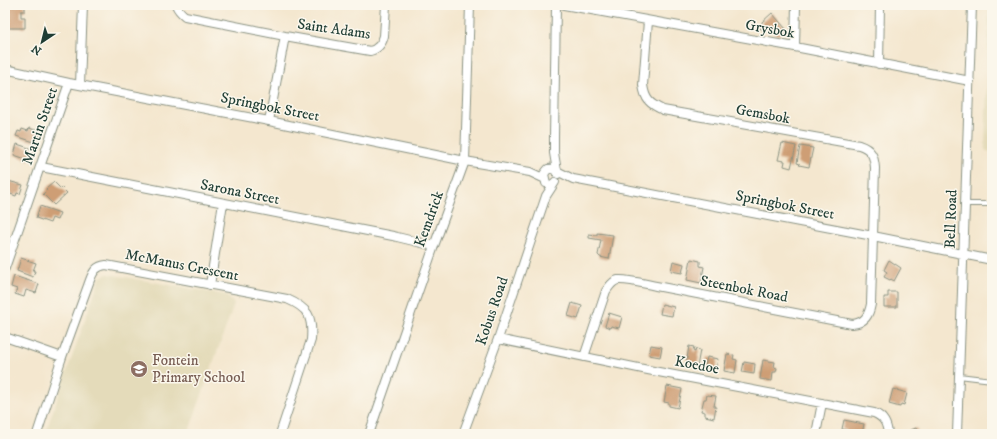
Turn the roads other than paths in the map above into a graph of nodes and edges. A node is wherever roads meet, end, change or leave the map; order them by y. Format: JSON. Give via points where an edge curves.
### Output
{"nodes":[{"id":1,"x":82,"y":5,"type":"edge"},
{"id":2,"x":176,"y":5,"type":"edge"},
{"id":3,"x":386,"y":5,"type":"edge"},
{"id":4,"x":470,"y":5,"type":"edge"},
{"id":5,"x":556,"y":5,"type":"edge"},
{"id":6,"x":564,"y":5,"type":"edge"},
{"id":7,"x":796,"y":5,"type":"edge"},
{"id":8,"x":880,"y":5,"type":"edge"},
{"id":9,"x":972,"y":5,"type":"edge"},
{"id":10,"x":648,"y":21,"type":"junction"},
{"id":11,"x":285,"y":36,"type":"junction"},
{"id":12,"x":795,"y":47,"type":"junction"},
{"id":13,"x":879,"y":64,"type":"junction"},
{"id":14,"x":5,"y":69,"type":"edge"},
{"id":15,"x":970,"y":81,"type":"junction"},
{"id":16,"x":69,"y":83,"type":"junction"},
{"id":17,"x":80,"y":85,"type":"junction"},
{"id":18,"x":269,"y":121,"type":"junction"},
{"id":19,"x":465,"y":160,"type":"junction"},
{"id":20,"x":41,"y":167,"type":"junction"},
{"id":21,"x":551,"y":176,"type":"junction"},
{"id":22,"x":223,"y":203,"type":"junction"},
{"id":23,"x":966,"y":204,"type":"junction"},
{"id":24,"x":992,"y":204,"type":"edge"},
{"id":25,"x":873,"y":236,"type":"junction"},
{"id":26,"x":434,"y":246,"type":"junction"},
{"id":27,"x":963,"y":254,"type":"junction"},
{"id":28,"x":992,"y":260,"type":"edge"},
{"id":29,"x":5,"y":268,"type":"edge"},
{"id":30,"x":210,"y":285,"type":"junction"},
{"id":31,"x":5,"y":337,"type":"edge"},
{"id":32,"x":498,"y":339,"type":"junction"},
{"id":33,"x":62,"y":357,"type":"junction"},
{"id":34,"x":584,"y":357,"type":"junction"},
{"id":35,"x":959,"y":376,"type":"junction"},
{"id":36,"x":992,"y":380,"type":"edge"},
{"id":37,"x":822,"y":403,"type":"junction"},
{"id":38,"x":36,"y":434,"type":"edge"},
{"id":39,"x":280,"y":434,"type":"edge"},
{"id":40,"x":369,"y":434,"type":"edge"},
{"id":41,"x":463,"y":434,"type":"edge"},
{"id":42,"x":816,"y":434,"type":"edge"},
{"id":43,"x":888,"y":434,"type":"edge"},
{"id":44,"x":957,"y":434,"type":"edge"}],
"edges":[{"from":1,"to":17,"type":"street","name":"Martin Street"},
{"from":2,"to":11,"type":"street","name":"Saint Adams","via":[[186,16]]},
{"from":3,"to":11,"type":"street","name":"Saint Adams","via":[[384,36],[378,48],[370,51]]},
{"from":4,"to":19,"type":"street","name":"Kemdrick"},
{"from":5,"to":21,"type":"street","name":"Kobus Road","via":[[554,153]]},
{"from":6,"to":10,"type":"street","name":"Grysbok"},
{"from":7,"to":12,"type":"street"},
{"from":8,"to":13,"type":"street"},
{"from":9,"to":15,"type":"street","name":"Bell Road"},
{"from":10,"to":12,"type":"street","name":"Grysbok"},
{"from":10,"to":25,"type":"street","name":"Gemsbok","via":[[643,85],[646,98],[654,106],[663,110],[866,147],[873,156],[875,168]]},
{"from":11,"to":18,"type":"street"},
{"from":12,"to":13,"type":"street","name":"Grysbok"},
{"from":13,"to":15,"type":"street","name":"Grysbok"},
{"from":14,"to":16,"type":"street","name":"Springbok Street"},
{"from":15,"to":23,"type":"street","name":"Bell Road"},
{"from":16,"to":17,"type":"street","name":"Springbok Street"},
{"from":16,"to":20,"type":"street","name":"Martin Street"},
{"from":17,"to":18,"type":"street","name":"Springbok Street"},
{"from":18,"to":19,"type":"street","name":"Springbok Street"},
{"from":19,"to":21,"type":"street","name":"Springbok Street"},
{"from":19,"to":26,"type":"street","name":"Kemdrick"},
{"from":20,"to":22,"type":"street","name":"Sarona Street"},
{"from":20,"to":29,"type":"street","name":"Martin Street"},
{"from":21,"to":25,"type":"street","name":"Springbok Street"},
{"from":21,"to":32,"type":"street","name":"Kobus Road"},
{"from":22,"to":26,"type":"street","name":"Sarona Street"},
{"from":22,"to":30,"type":"street"},
{"from":23,"to":24,"type":"lane"},
{"from":23,"to":27,"type":"street","name":"Bell Road"},
{"from":25,"to":27,"type":"street","name":"Springbok Street"},
{"from":25,"to":34,"type":"street","name":"Steenbok Road","via":[[870,310],[858,324],[618,280],[606,291]]},
{"from":26,"to":40,"type":"street","name":"Kemdrick"},
{"from":27,"to":28,"type":"street","name":"Springbok Street"},
{"from":27,"to":35,"type":"street","name":"Bell Road"},
{"from":30,"to":33,"type":"street","name":"McManus Crescent","via":[[101,265],[95,269],[90,280]]},
{"from":30,"to":39,"type":"street","name":"McManus Crescent","via":[[287,299],[304,308],[309,316],[311,340]]},
{"from":31,"to":33,"type":"street"},
{"from":32,"to":34,"type":"street","name":"Koedoe"},
{"from":32,"to":41,"type":"street","name":"Kobus Road"},
{"from":33,"to":38,"type":"street","name":"McManus Crescent"},
{"from":34,"to":37,"type":"street","name":"Koedoe"},
{"from":35,"to":36,"type":"lane"},
{"from":35,"to":44,"type":"street","name":"Bell Road"},
{"from":37,"to":42,"type":"street"},
{"from":37,"to":43,"type":"street","name":"Koedoe","via":[[877,414],[887,425]]}]}
